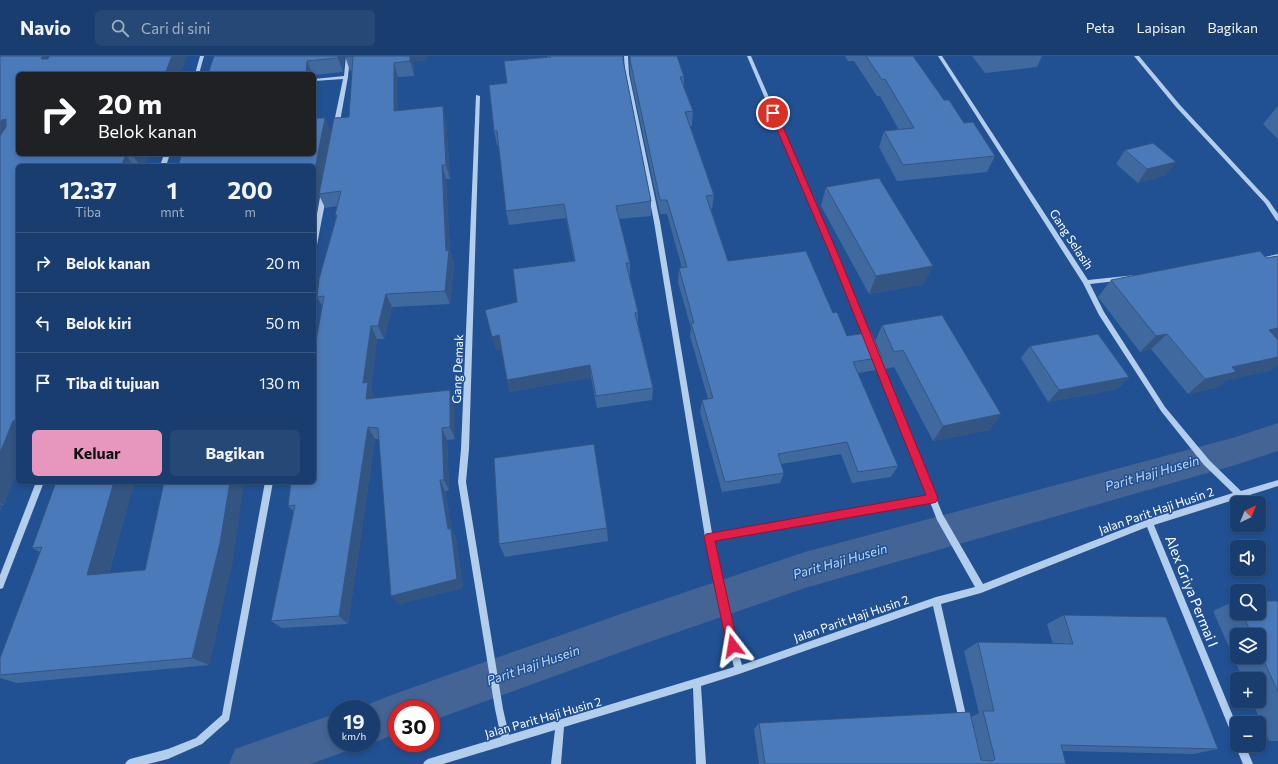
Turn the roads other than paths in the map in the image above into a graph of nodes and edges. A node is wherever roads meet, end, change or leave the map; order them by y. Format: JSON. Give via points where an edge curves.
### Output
{"nodes":[{"id":1,"x":202,"y":56,"type":"edge"},
{"id":2,"x":348,"y":56,"type":"edge"},
{"id":3,"x":626,"y":56,"type":"edge"},
{"id":4,"x":749,"y":56,"type":"edge"},
{"id":5,"x":940,"y":56,"type":"edge"},
{"id":6,"x":1136,"y":56,"type":"edge"},
{"id":7,"x":198,"y":72,"type":"edge"},
{"id":8,"x":346,"y":77,"type":"junction"},
{"id":9,"x":316,"y":80,"type":"edge"},
{"id":10,"x":478,"y":96,"type":"dead end"},
{"id":11,"x":336,"y":130,"type":"edge"},
{"id":12,"x":326,"y":184,"type":"edge"},
{"id":13,"x":1278,"y":219,"type":"edge"},
{"id":14,"x":316,"y":235,"type":"edge"},
{"id":15,"x":1278,"y":256,"type":"edge"},
{"id":16,"x":1257,"y":262,"type":"edge"},
{"id":17,"x":1141,"y":276,"type":"edge"},
{"id":18,"x":1086,"y":282,"type":"junction"},
{"id":19,"x":1278,"y":483,"type":"edge"},
{"id":20,"x":39,"y":484,"type":"edge"},
{"id":21,"x":269,"y":484,"type":"edge"},
{"id":22,"x":1240,"y":495,"type":"junction"},
{"id":23,"x":933,"y":498,"type":"junction"},
{"id":24,"x":1149,"y":523,"type":"junction"},
{"id":25,"x":709,"y":537,"type":"junction"},
{"id":26,"x":0,"y":586,"type":"edge"},
{"id":27,"x":981,"y":588,"type":"junction"},
{"id":28,"x":936,"y":601,"type":"junction"},
{"id":29,"x":739,"y":670,"type":"junction"},
{"id":30,"x":697,"y":684,"type":"junction"},
{"id":31,"x":1230,"y":720,"type":"edge"},
{"id":32,"x":560,"y":725,"type":"junction"},
{"id":33,"x":964,"y":725,"type":"edge"},
{"id":34,"x":506,"y":740,"type":"junction"},
{"id":35,"x":1243,"y":752,"type":"edge"},
{"id":36,"x":130,"y":764,"type":"edge"},
{"id":37,"x":428,"y":764,"type":"edge"},
{"id":38,"x":556,"y":764,"type":"edge"},
{"id":39,"x":701,"y":764,"type":"edge"},
{"id":40,"x":1248,"y":764,"type":"edge"}],
"edges":[{"from":1,"to":7,"type":"street"},
{"from":2,"to":8,"type":"street"},
{"from":3,"to":25,"type":"street","via":[[657,222]]},
{"from":4,"to":23,"type":"street","via":[[834,254]]},
{"from":5,"to":18,"type":"street","name":"Gang Selasih"},
{"from":6,"to":13,"type":"street","via":[[1178,106],[1267,202]]},
{"from":8,"to":9,"type":"street"},
{"from":8,"to":11,"type":"street"},
{"from":10,"to":34,"type":"street","name":"Gang Demak","via":[[462,482]]},
{"from":12,"to":14,"type":"street"},
{"from":15,"to":16,"type":"street"},
{"from":17,"to":18,"type":"street"},
{"from":18,"to":22,"type":"street","name":"Gang Selasih","via":[[1101,313],[1163,409],[1217,473]]},
{"from":19,"to":22,"type":"street","name":"Jalan Parit Haji Husin 2"},
{"from":20,"to":26,"type":"street"},
{"from":21,"to":36,"type":"street","via":[[226,717],[199,741],[168,754]]},
{"from":22,"to":24,"type":"street","name":"Jalan Parit Haji Husin 2"},
{"from":23,"to":25,"type":"street"},
{"from":23,"to":27,"type":"street","via":[[940,517]]},
{"from":24,"to":27,"type":"street","name":"Jalan Parit Haji Husin 2"},
{"from":24,"to":31,"type":"street","name":"Alex Griya Permai I"},
{"from":25,"to":29,"type":"street"},
{"from":27,"to":28,"type":"street","name":"Jalan Parit Haji Husin 2"},
{"from":28,"to":29,"type":"street","name":"Jalan Parit Haji Husin 2"},
{"from":28,"to":33,"type":"street"},
{"from":29,"to":30,"type":"street","name":"Jalan Parit Haji Husin 2"},
{"from":30,"to":32,"type":"street","name":"Jalan Parit Haji Husin 2"},
{"from":30,"to":39,"type":"street"},
{"from":32,"to":34,"type":"street","name":"Jalan Parit Haji Husin 2"},
{"from":32,"to":38,"type":"street"},
{"from":34,"to":37,"type":"street","name":"Jalan Parit Haji Husin 2"},
{"from":35,"to":40,"type":"street"}]}
